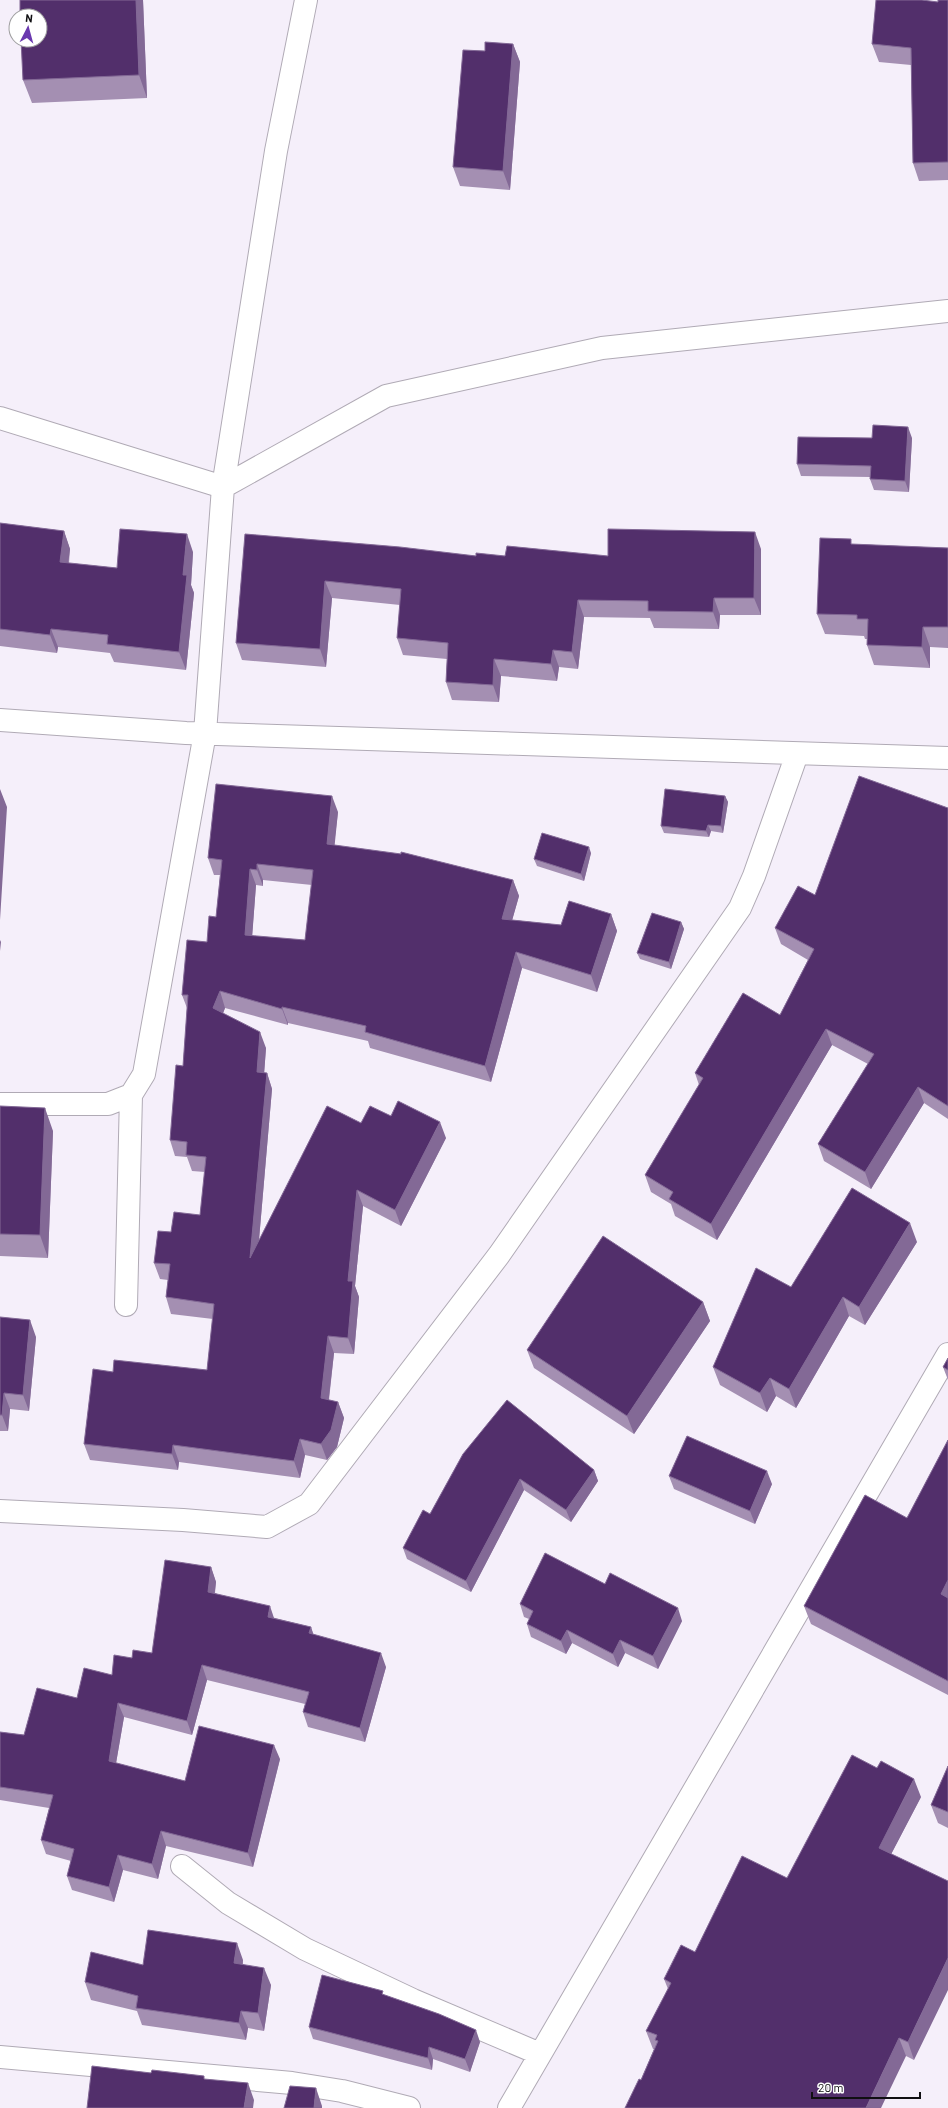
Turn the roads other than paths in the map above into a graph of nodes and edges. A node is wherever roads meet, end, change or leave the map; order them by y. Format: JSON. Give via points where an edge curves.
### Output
{"nodes":[{"id":1,"x":306,"y":0,"type":"edge"},
{"id":2,"x":948,"y":311,"type":"edge"},
{"id":3,"x":0,"y":418,"type":"edge"},
{"id":4,"x":223,"y":487,"type":"junction"},
{"id":5,"x":0,"y":720,"type":"edge"},
{"id":6,"x":205,"y":734,"type":"junction"},
{"id":7,"x":797,"y":754,"type":"junction"},
{"id":8,"x":948,"y":758,"type":"edge"},
{"id":9,"x":131,"y":1096,"type":"junction"},
{"id":10,"x":0,"y":1104,"type":"edge"},
{"id":11,"x":126,"y":1305,"type":"dead end"},
{"id":12,"x":948,"y":1354,"type":"edge"},
{"id":13,"x":0,"y":1510,"type":"edge"},
{"id":14,"x":182,"y":1866,"type":"dead end"},
{"id":15,"x":540,"y":2054,"type":"junction"},
{"id":16,"x":0,"y":2057,"type":"edge"},
{"id":17,"x":409,"y":2108,"type":"edge"},
{"id":18,"x":509,"y":2108,"type":"edge"}],
"edges":[{"from":1,"to":4,"type":"street","via":[[276,151]]},
{"from":2,"to":4,"type":"street","via":[[602,348],[386,396]]},
{"from":3,"to":4,"type":"street"},
{"from":4,"to":6,"type":"street"},
{"from":5,"to":6,"type":"street"},
{"from":6,"to":7,"type":"street"},
{"from":6,"to":9,"type":"street","via":[[144,1074]]},
{"from":7,"to":8,"type":"street"},
{"from":7,"to":13,"type":"street","via":[[754,876],[740,908],[499,1255],[309,1504],[267,1528],[183,1520]]},
{"from":9,"to":10,"type":"street","via":[[108,1104]]},
{"from":9,"to":11,"type":"street"},
{"from":12,"to":15,"type":"street"},
{"from":14,"to":15,"type":"street","via":[[228,1903],[305,1949],[413,2000]]},
{"from":15,"to":18,"type":"street"},
{"from":16,"to":17,"type":"street","via":[[292,2083],[342,2091]]}]}
